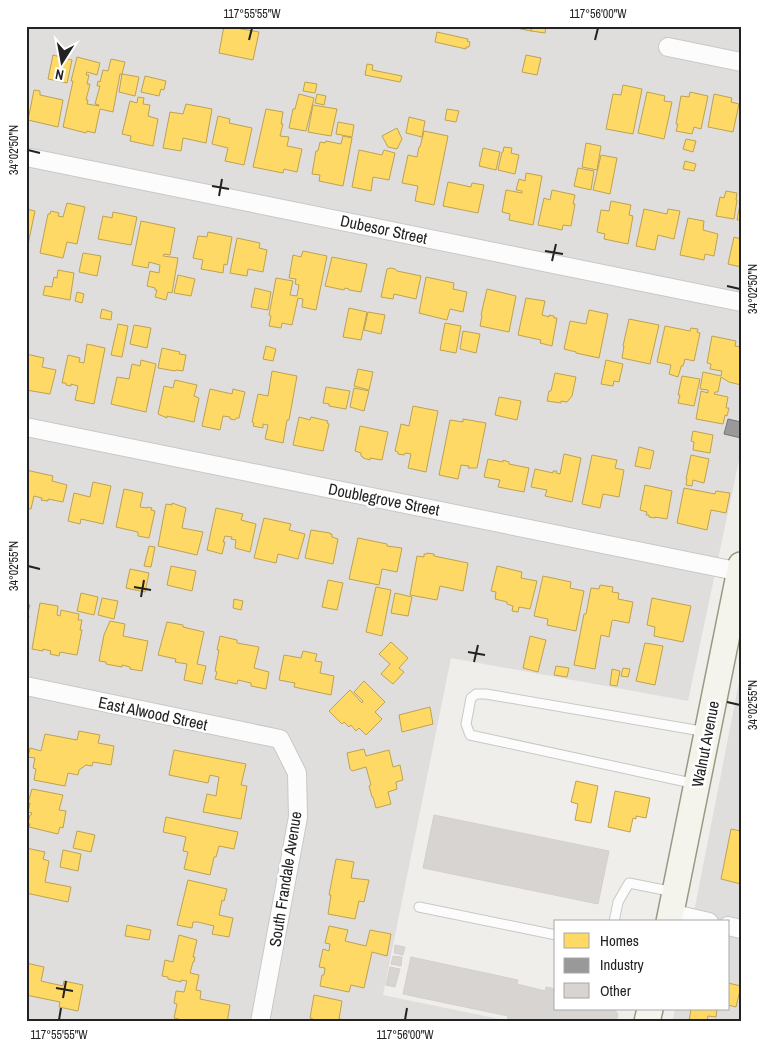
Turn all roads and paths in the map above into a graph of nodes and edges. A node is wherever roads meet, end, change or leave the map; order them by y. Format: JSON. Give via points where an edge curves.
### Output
{"nodes":[{"id":1,"x":668,"y":47,"type":"dead end"},
{"id":2,"x":741,"y":62,"type":"edge"},
{"id":3,"x":26,"y":157,"type":"edge"},
{"id":4,"x":741,"y":302,"type":"edge"},
{"id":5,"x":26,"y":427,"type":"edge"},
{"id":6,"x":740,"y":569,"type":"edge"},
{"id":7,"x":26,"y":686,"type":"edge"},
{"id":8,"x":707,"y":732,"type":"junction"},
{"id":9,"x":280,"y":740,"type":"joint"},
{"id":10,"x":696,"y":784,"type":"junction"},
{"id":11,"x":419,"y":907,"type":"dead end"},
{"id":12,"x":671,"y":909,"type":"edge"},
{"id":13,"x":614,"y":920,"type":"edge"},
{"id":14,"x":703,"y":920,"type":"edge"},
{"id":15,"x":554,"y":935,"type":"edge"},
{"id":16,"x":260,"y":1022,"type":"edge"}],
"edges":[{"from":1,"to":2,"type":"street"},
{"from":3,"to":4,"type":"street","name":"Dubesor Street"},
{"from":5,"to":6,"type":"street","name":"Doublegrove Street"},
{"from":6,"to":8,"type":"street","name":"Walnut Avenue"},
{"from":7,"to":9,"type":"street","name":"East Alwood Street"},
{"from":8,"to":10,"type":"street","name":"Walnut Avenue"},
{"from":8,"to":10,"type":"lane","via":[[486,694],[476,694],[471,698],[466,724],[470,735]]},
{"from":9,"to":16,"type":"street","name":"South Frandale Avenue","via":[[297,773],[298,817]]},
{"from":10,"to":12,"type":"street","name":"Walnut Avenue"},
{"from":11,"to":15,"type":"lane"},
{"from":12,"to":13,"type":"lane","via":[[629,883],[618,902]]},
{"from":12,"to":14,"type":"street"}]}
